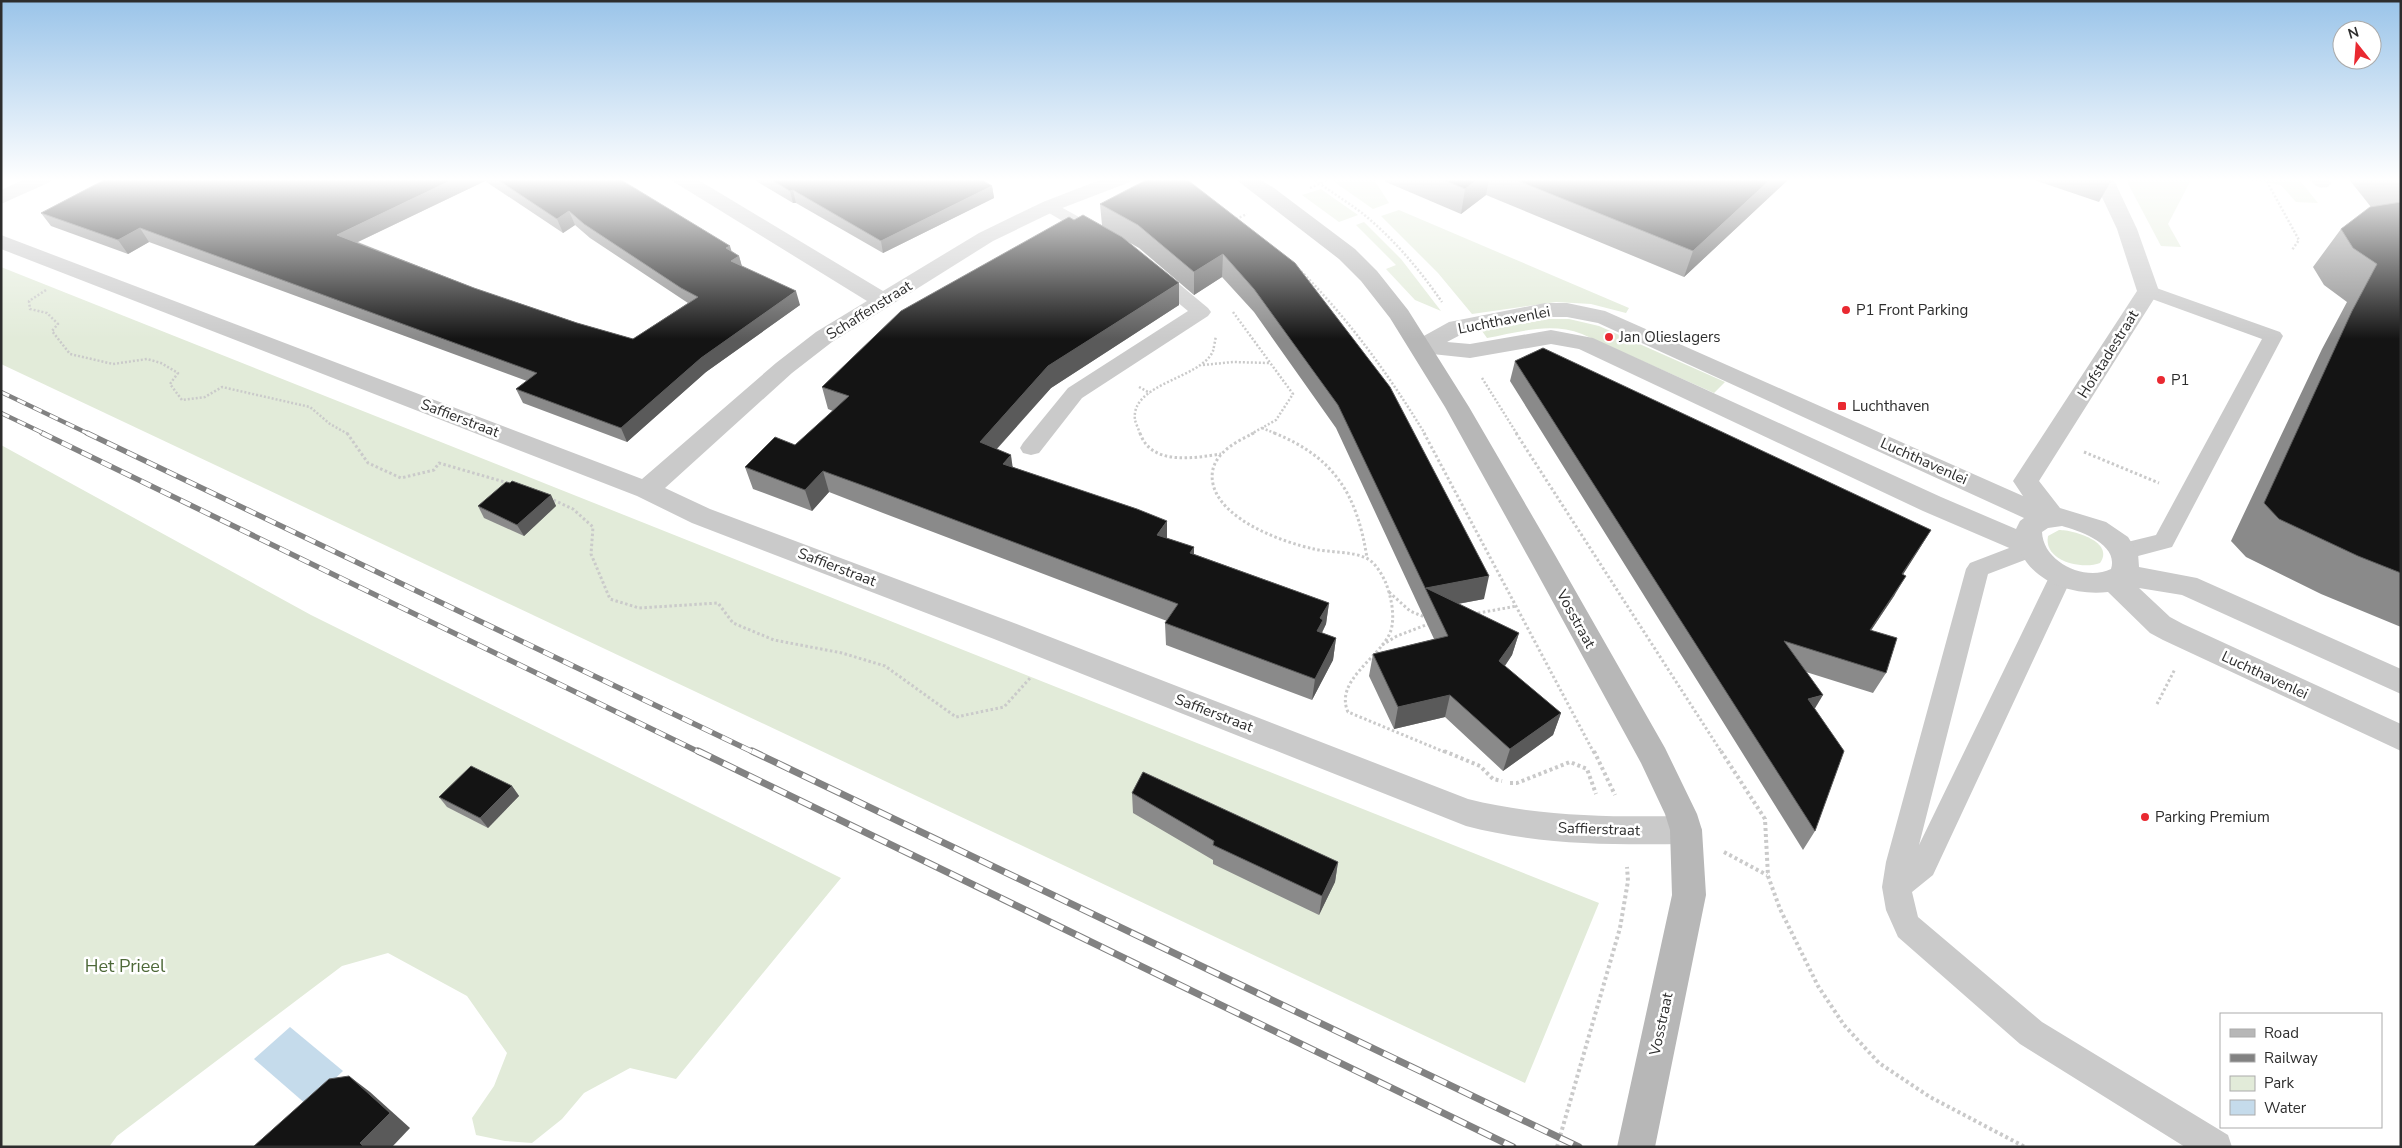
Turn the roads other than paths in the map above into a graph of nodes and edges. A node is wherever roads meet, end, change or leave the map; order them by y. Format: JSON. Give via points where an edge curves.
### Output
{"nodes":[{"id":1,"x":769,"y":232,"type":"edge"},
{"id":2,"x":997,"y":232,"type":"edge"},
{"id":3,"x":1094,"y":232,"type":"edge"},
{"id":4,"x":1318,"y":232,"type":"edge"},
{"id":5,"x":2128,"y":232,"type":"edge"},
{"id":6,"x":1,"y":241,"type":"edge"},
{"id":7,"x":1115,"y":244,"type":"edge"},
{"id":8,"x":1138,"y":259,"type":"edge"},
{"id":9,"x":2148,"y":291,"type":"junction"},
{"id":10,"x":884,"y":301,"type":"junction"},
{"id":11,"x":1421,"y":347,"type":"junction"},
{"id":12,"x":1762,"y":388,"type":"junction"},
{"id":13,"x":1740,"y":414,"type":"junction"},
{"id":14,"x":1031,"y":448,"type":"dead end"},
{"id":15,"x":646,"y":490,"type":"junction"},
{"id":16,"x":2050,"y":517,"type":"junction"},
{"id":17,"x":2030,"y":547,"type":"junction"},
{"id":18,"x":2120,"y":569,"type":"junction"},
{"id":19,"x":2062,"y":575,"type":"junction"},
{"id":20,"x":2401,"y":682,"type":"edge"},
{"id":21,"x":2401,"y":738,"type":"edge"},
{"id":22,"x":1686,"y":830,"type":"junction"},
{"id":23,"x":1896,"y":887,"type":"junction"},
{"id":24,"x":1636,"y":1147,"type":"edge"},
{"id":25,"x":2216,"y":1147,"type":"edge"}],
"edges":[{"from":1,"to":10,"type":"street"},
{"from":2,"to":10,"type":"street","name":"Schaffenstraat"},
{"from":3,"to":7,"type":"lane"},
{"from":4,"to":11,"type":"street","name":"Vosstraat","via":[[1347,254],[1386,296]]},
{"from":5,"to":9,"type":"street"},
{"from":6,"to":15,"type":"street","name":"Saffierstraat"},
{"from":8,"to":14,"type":"lane","via":[[1201,312],[1075,393]]},
{"from":9,"to":16,"type":"street","name":"Hofstadestraat","via":[[2026,481]]},
{"from":9,"to":18,"type":"lane","via":[[2274,336],[2164,541]]},
{"from":10,"to":15,"type":"street","name":"Schaffenstraat","via":[[817,342]]},
{"from":11,"to":12,"type":"street","name":"Luchthavenlei","via":[[1457,327],[1545,310],[1567,310],[1606,318]]},
{"from":11,"to":13,"type":"street","name":"Luchthavenlei","via":[[1470,351],[1533,339],[1568,338],[1585,342]]},
{"from":11,"to":22,"type":"street","name":"Vosstraat","via":[[1654,757]]},
{"from":12,"to":13,"type":"street"},
{"from":12,"to":16,"type":"street","name":"Luchthavenlei"},
{"from":13,"to":17,"type":"street","name":"Luchthavenlei"},
{"from":15,"to":22,"type":"street","name":"Saffierstraat","via":[[701,516],[1466,812],[1525,825],[1618,831]]},
{"from":16,"to":17,"type":"street","via":[[2034,522],[2029,528]]},
{"from":16,"to":18,"type":"street","via":[[2090,524],[2110,537]]},
{"from":17,"to":19,"type":"street","name":"Luchthavenlei","via":[[2046,566]]},
{"from":17,"to":23,"type":"lane","via":[[1978,569]]},
{"from":18,"to":19,"type":"street","name":"Luchthavenlei","via":[[2095,584]]},
{"from":18,"to":20,"type":"street","name":"Luchthavenlei","via":[[2187,585]]},
{"from":18,"to":21,"type":"street","name":"Luchthavenlei","via":[[2160,625]]},
{"from":19,"to":23,"type":"lane","via":[[1922,866]]},
{"from":22,"to":24,"type":"street","name":"Vosstraat","via":[[1690,895]]},
{"from":23,"to":25,"type":"lane","via":[[1898,907],[1908,927],[2031,1033]]}]}
